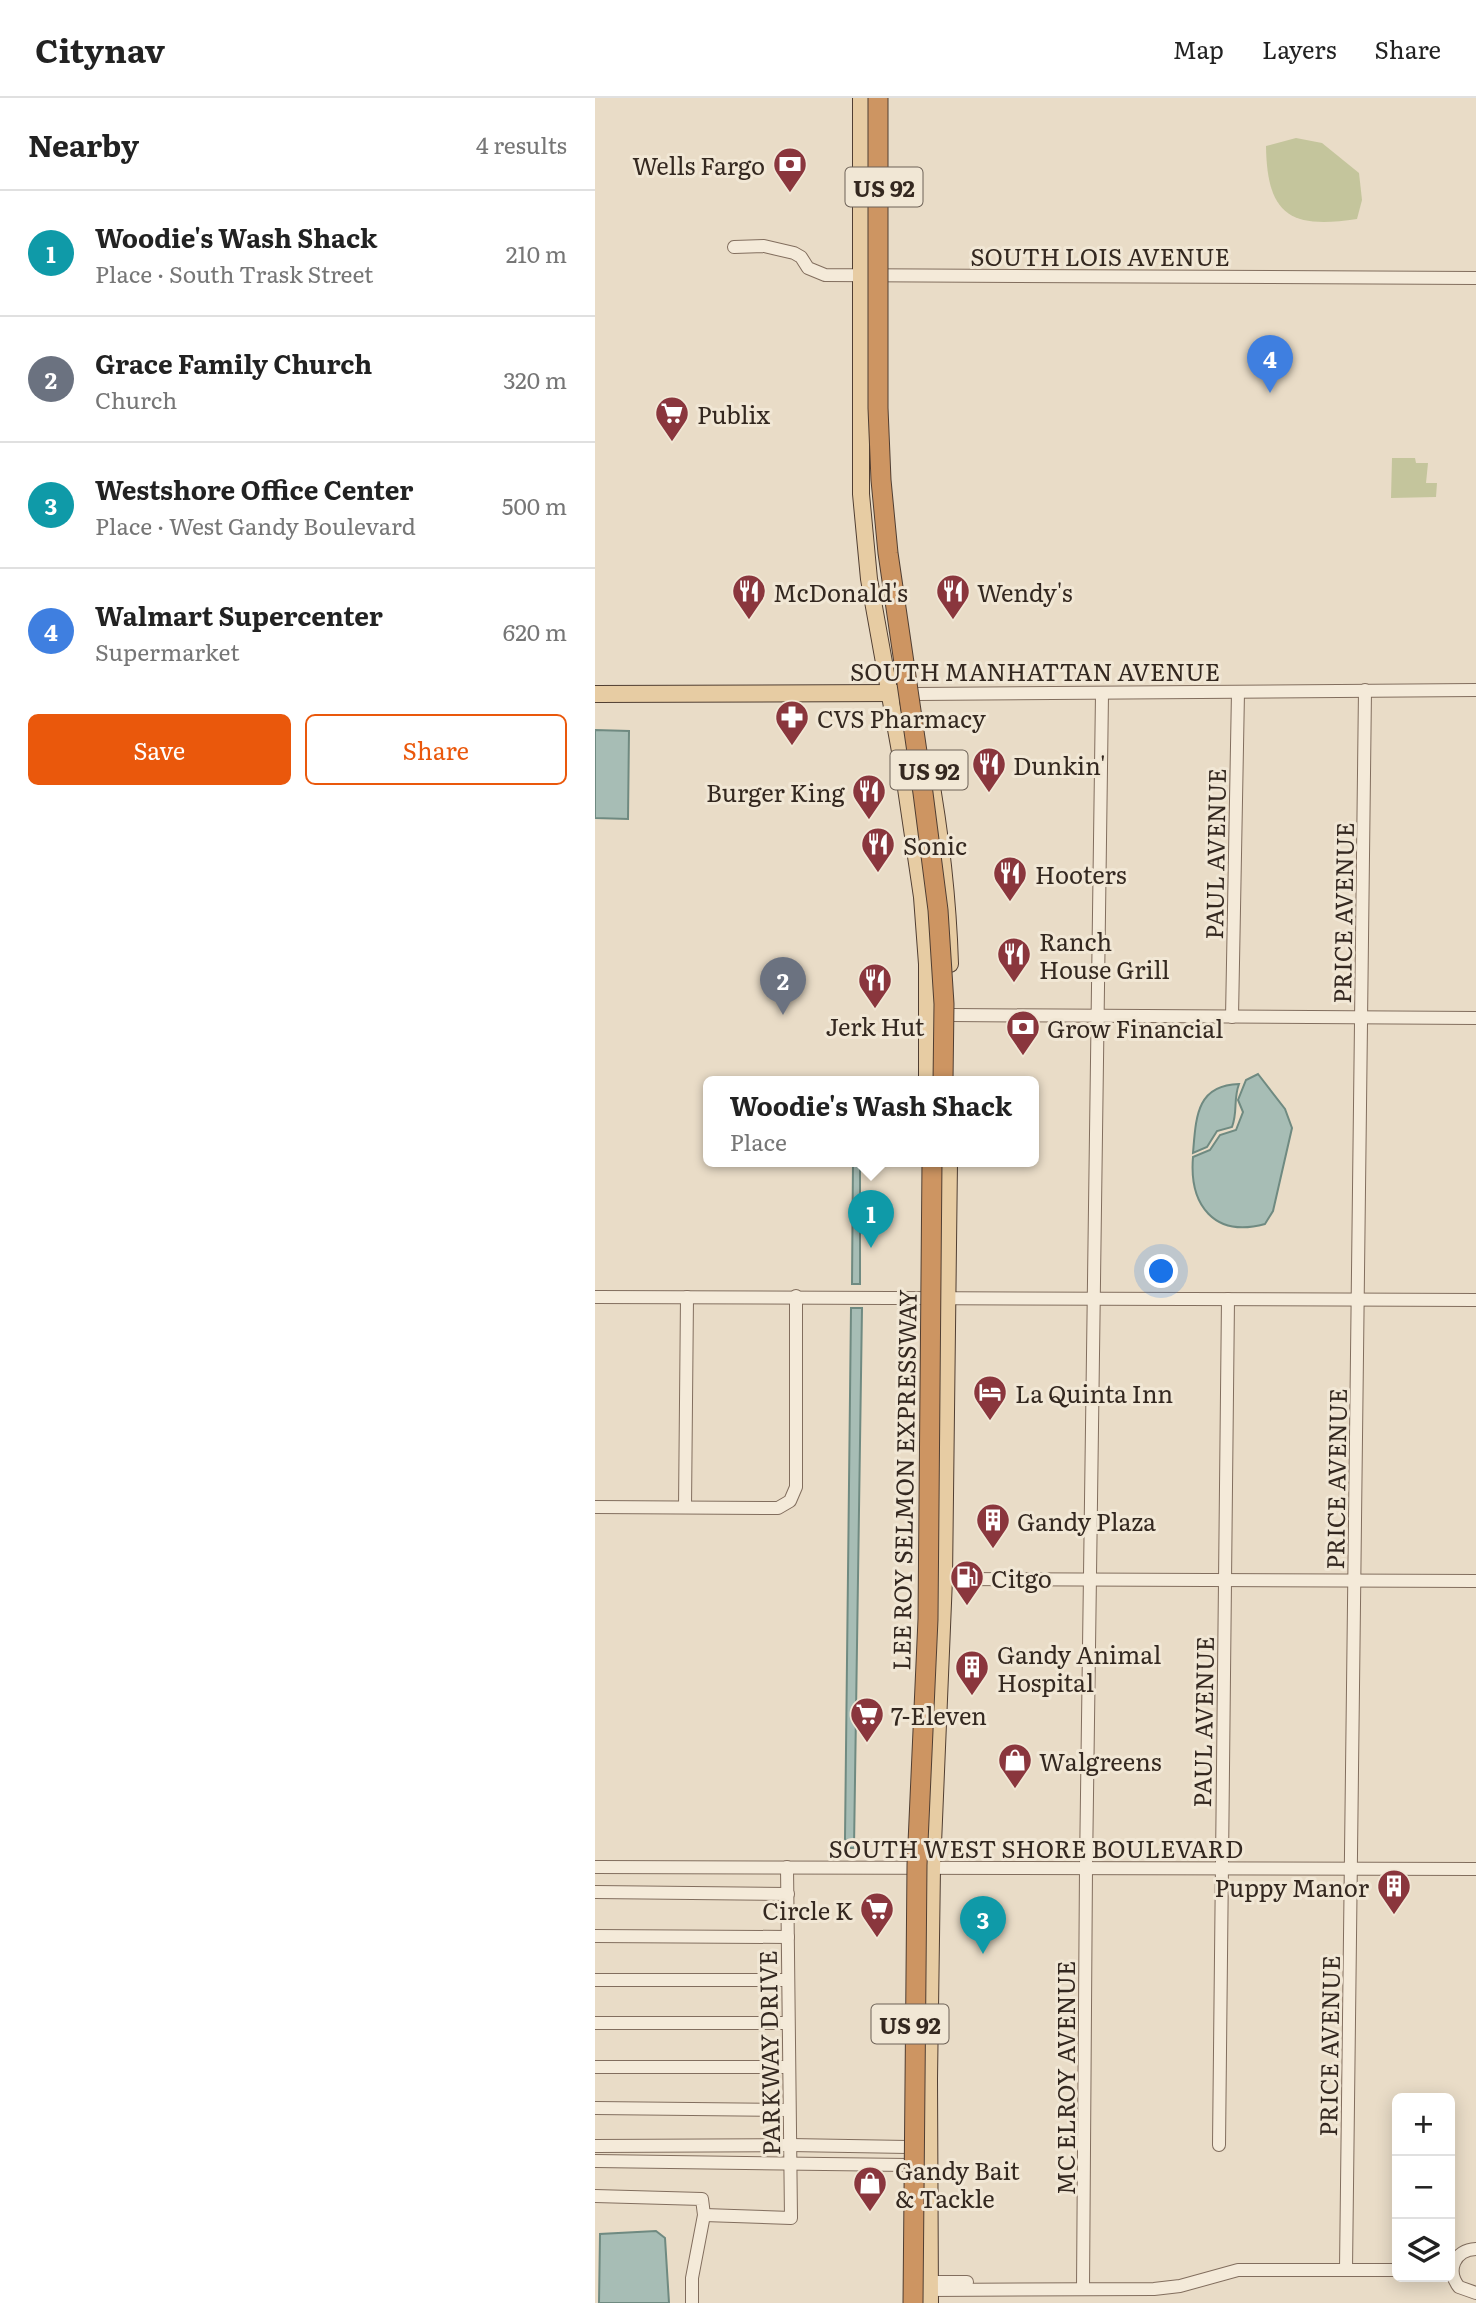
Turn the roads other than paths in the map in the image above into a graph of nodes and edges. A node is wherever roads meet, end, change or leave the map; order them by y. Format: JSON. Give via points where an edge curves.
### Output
{"nodes":[{"id":1,"x":865,"y":98,"type":"edge"},
{"id":2,"x":878,"y":98,"type":"edge"},
{"id":3,"x":884,"y":98,"type":"edge"},
{"id":4,"x":734,"y":247,"type":"dead end"},
{"id":5,"x":860,"y":274,"type":"junction"},
{"id":6,"x":883,"y":275,"type":"junction"},
{"id":7,"x":1476,"y":278,"type":"edge"},
{"id":8,"x":882,"y":405,"type":"junction"},
{"id":9,"x":860,"y":430,"type":"junction"},
{"id":10,"x":1365,"y":690,"type":"junction"},
{"id":11,"x":1476,"y":690,"type":"edge"},
{"id":12,"x":1238,"y":692,"type":"junction"},
{"id":13,"x":890,"y":693,"type":"junction"},
{"id":14,"x":595,"y":694,"type":"edge"},
{"id":15,"x":915,"y":694,"type":"junction"},
{"id":16,"x":1102,"y":694,"type":"junction"},
{"id":17,"x":950,"y":949,"type":"junction"},
{"id":18,"x":927,"y":964,"type":"junction"},
{"id":19,"x":951,"y":1016,"type":"junction"},
{"id":20,"x":1097,"y":1016,"type":"junction"},
{"id":21,"x":1233,"y":1017,"type":"junction"},
{"id":22,"x":1362,"y":1018,"type":"junction"},
{"id":23,"x":1476,"y":1018,"type":"edge"},
{"id":24,"x":927,"y":1076,"type":"edge"},
{"id":25,"x":933,"y":1076,"type":"edge"},
{"id":26,"x":942,"y":1076,"type":"edge"},
{"id":27,"x":942,"y":1076,"type":"edge"},
{"id":28,"x":950,"y":1076,"type":"edge"},
{"id":29,"x":926,"y":1167,"type":"edge"},
{"id":30,"x":932,"y":1167,"type":"edge"},
{"id":31,"x":943,"y":1167,"type":"edge"},
{"id":32,"x":949,"y":1167,"type":"edge"},
{"id":33,"x":926,"y":1184,"type":"junction"},
{"id":34,"x":796,"y":1296,"type":"junction"},
{"id":35,"x":595,"y":1297,"type":"edge"},
{"id":36,"x":687,"y":1297,"type":"junction"},
{"id":37,"x":924,"y":1298,"type":"junction"},
{"id":38,"x":948,"y":1298,"type":"junction"},
{"id":39,"x":1094,"y":1298,"type":"junction"},
{"id":40,"x":1228,"y":1298,"type":"junction"},
{"id":41,"x":1358,"y":1299,"type":"junction"},
{"id":42,"x":1476,"y":1300,"type":"edge"},
{"id":43,"x":946,"y":1438,"type":"junction"},
{"id":44,"x":923,"y":1448,"type":"junction"},
{"id":45,"x":595,"y":1507,"type":"edge"},
{"id":46,"x":685,"y":1507,"type":"junction"},
{"id":47,"x":944,"y":1579,"type":"junction"},
{"id":48,"x":1090,"y":1579,"type":"junction"},
{"id":49,"x":921,"y":1580,"type":"junction"},
{"id":50,"x":1224,"y":1580,"type":"junction"},
{"id":51,"x":1354,"y":1581,"type":"junction"},
{"id":52,"x":1476,"y":1581,"type":"edge"},
{"id":53,"x":942,"y":1619,"type":"junction"},
{"id":54,"x":595,"y":1867,"type":"edge"},
{"id":55,"x":787,"y":1867,"type":"junction"},
{"id":56,"x":911,"y":1868,"type":"junction"},
{"id":57,"x":932,"y":1868,"type":"junction"},
{"id":58,"x":1086,"y":1868,"type":"junction"},
{"id":59,"x":1222,"y":1869,"type":"junction"},
{"id":60,"x":1352,"y":1869,"type":"junction"},
{"id":61,"x":1476,"y":1869,"type":"edge"},
{"id":62,"x":595,"y":1892,"type":"edge"},
{"id":63,"x":788,"y":1894,"type":"junction"},
{"id":64,"x":595,"y":1936,"type":"edge"},
{"id":65,"x":788,"y":1937,"type":"junction"},
{"id":66,"x":595,"y":1980,"type":"edge"},
{"id":67,"x":788,"y":1980,"type":"junction"},
{"id":68,"x":595,"y":2023,"type":"edge"},
{"id":69,"x":788,"y":2023,"type":"junction"},
{"id":70,"x":595,"y":2067,"type":"edge"},
{"id":71,"x":788,"y":2067,"type":"junction"},
{"id":72,"x":595,"y":2108,"type":"edge"},
{"id":73,"x":788,"y":2110,"type":"junction"},
{"id":74,"x":790,"y":2145,"type":"junction"},
{"id":75,"x":1219,"y":2145,"type":"dead end"},
{"id":76,"x":595,"y":2146,"type":"edge"},
{"id":77,"x":833,"y":2146,"type":"junction"},
{"id":78,"x":908,"y":2147,"type":"junction"},
{"id":79,"x":595,"y":2161,"type":"edge"},
{"id":80,"x":791,"y":2163,"type":"junction"},
{"id":81,"x":832,"y":2164,"type":"junction"},
{"id":82,"x":908,"y":2165,"type":"junction"},
{"id":83,"x":595,"y":2196,"type":"edge"},
{"id":84,"x":704,"y":2216,"type":"junction"},
{"id":85,"x":1476,"y":2249,"type":"edge"},
{"id":86,"x":1455,"y":2259,"type":"edge"},
{"id":87,"x":905,"y":2264,"type":"junction"},
{"id":88,"x":1346,"y":2269,"type":"junction"},
{"id":89,"x":1392,"y":2270,"type":"edge"},
{"id":90,"x":1454,"y":2282,"type":"edge"},
{"id":91,"x":1083,"y":2290,"type":"junction"},
{"id":92,"x":1476,"y":2293,"type":"edge"},
{"id":93,"x":929,"y":2295,"type":"edge"},
{"id":94,"x":692,"y":2303,"type":"edge"},
{"id":95,"x":906,"y":2303,"type":"edge"},
{"id":96,"x":913,"y":2303,"type":"edge"}],
"edges":[{"from":1,"to":5,"type":"main road","number":"US 92"},
{"from":1,"to":6,"type":"main road","via":[[866,247],[871,262]]},
{"from":1,"to":25,"type":"highway","via":[[872,481],[928,911]]},
{"from":2,"to":26,"type":"highway","bridge":true,"via":[[881,481],[938,910],[944,1004]]},
{"from":3,"to":6,"type":"main road","number":"US 92"},
{"from":4,"to":5,"type":"street","name":"SOUTH LOIS AVENUE","via":[[764,246],[794,253],[808,268],[825,275]]},
{"from":5,"to":6,"type":"street","name":"SOUTH LOIS AVENUE"},
{"from":5,"to":8,"type":"main road","via":[[874,289],[878,310]]},
{"from":5,"to":9,"type":"main road","number":"US 92"},
{"from":6,"to":7,"type":"street","name":"SOUTH LOIS AVENUE"},
{"from":6,"to":8,"type":"main road","number":"US 92"},
{"from":8,"to":15,"type":"main road","number":"US 92","via":[[890,534]]},
{"from":9,"to":13,"type":"main road","number":"US 92","via":[[864,540]]},
{"from":9,"to":15,"type":"main road","via":[[865,439],[869,539],[890,661],[902,684]]},
{"from":10,"to":11,"type":"street","name":"SOUTH MANHATTAN AVENUE"},
{"from":10,"to":12,"type":"street","name":"SOUTH MANHATTAN AVENUE"},
{"from":10,"to":22,"type":"street","name":"PRICE AVENUE"},
{"from":12,"to":16,"type":"street","name":"SOUTH MANHATTAN AVENUE"},
{"from":12,"to":21,"type":"street","name":"PAUL AVENUE"},
{"from":13,"to":14,"type":"main road","name":"SOUTH MANHATTAN AVENUE"},
{"from":13,"to":15,"type":"main road","name":"SOUTH MANHATTAN AVENUE"},
{"from":13,"to":17,"type":"main road","via":[[902,704],[912,727]]},
{"from":13,"to":18,"type":"main road","number":"US 92","via":[[914,839]]},
{"from":15,"to":16,"type":"street","name":"SOUTH MANHATTAN AVENUE"},
{"from":15,"to":17,"type":"main road","number":"US 92","via":[[938,818]]},
{"from":16,"to":20,"type":"street","name":"MC ELROY AVENUE"},
{"from":17,"to":19,"type":"main road","number":"US 92"},
{"from":18,"to":24,"type":"main road","number":"US 92"},
{"from":18,"to":27,"type":"main road","via":[[941,984]]},
{"from":19,"to":20,"type":"street"},
{"from":19,"to":28,"type":"main road","number":"US 92"},
{"from":20,"to":21,"type":"street"},
{"from":20,"to":39,"type":"street","name":"MC ELROY AVENUE"},
{"from":21,"to":22,"type":"street"},
{"from":22,"to":23,"type":"street"},
{"from":22,"to":41,"type":"street","name":"PRICE AVENUE"},
{"from":29,"to":33,"type":"main road","number":"US 92"},
{"from":30,"to":96,"type":"highway","name":"LEE ROY SELMON EXPRESSWAY","bridge":true},
{"from":31,"to":93,"type":"highway","name":"LEE ROY SELMON EXPRESSWAY","via":[[940,1619],[930,1865]]},
{"from":32,"to":38,"type":"main road","number":"US 92"},
{"from":33,"to":37,"type":"main road","number":"US 92"},
{"from":33,"to":38,"type":"main road","via":[[931,1193],[929,1278],[935,1292]]},
{"from":34,"to":36,"type":"street"},
{"from":34,"to":37,"type":"street"},
{"from":34,"to":46,"type":"street","via":[[796,1486],[790,1501],[778,1508]]},
{"from":35,"to":36,"type":"street"},
{"from":36,"to":46,"type":"street"},
{"from":37,"to":38,"type":"street"},
{"from":37,"to":43,"type":"main road","via":[[939,1309],[940,1417]]},
{"from":37,"to":44,"type":"main road","number":"US 92"},
{"from":38,"to":39,"type":"street"},
{"from":38,"to":43,"type":"main road","number":"US 92"},
{"from":39,"to":40,"type":"street"},
{"from":39,"to":48,"type":"street","name":"MC ELROY AVENUE"},
{"from":40,"to":41,"type":"street"},
{"from":40,"to":50,"type":"street","name":"PAUL AVENUE"},
{"from":41,"to":42,"type":"street"},
{"from":41,"to":51,"type":"street","name":"PRICE AVENUE"},
{"from":43,"to":47,"type":"main road","number":"US 92"},
{"from":44,"to":47,"type":"main road","via":[[927,1463],[926,1556]]},
{"from":44,"to":49,"type":"main road","number":"US 92"},
{"from":45,"to":46,"type":"street"},
{"from":47,"to":48,"type":"street"},
{"from":47,"to":53,"type":"main road","number":"US 92"},
{"from":48,"to":50,"type":"street"},
{"from":48,"to":58,"type":"street","name":"MC ELROY AVENUE"},
{"from":49,"to":53,"type":"main road","via":[[928,1583]]},
{"from":49,"to":56,"type":"main road","number":"US 92"},
{"from":50,"to":51,"type":"street"},
{"from":50,"to":59,"type":"street","name":"PAUL AVENUE"},
{"from":51,"to":52,"type":"street"},
{"from":51,"to":60,"type":"street","name":"PRICE AVENUE"},
{"from":53,"to":57,"type":"main road","number":"US 92"},
{"from":54,"to":55,"type":"street","name":"SOUTH WEST SHORE BOULEVARD"},
{"from":55,"to":56,"type":"street","name":"SOUTH WEST SHORE BOULEVARD"},
{"from":55,"to":63,"type":"street","name":"PARKWAY DRIVE"},
{"from":56,"to":57,"type":"street","name":"SOUTH WEST SHORE BOULEVARD"},
{"from":56,"to":78,"type":"main road","number":"US 92"},
{"from":57,"to":58,"type":"street","name":"SOUTH WEST SHORE BOULEVARD"},
{"from":57,"to":93,"type":"main road","number":"US 92"},
{"from":58,"to":59,"type":"street","name":"SOUTH WEST SHORE BOULEVARD"},
{"from":58,"to":91,"type":"street","name":"MC ELROY AVENUE"},
{"from":59,"to":60,"type":"street","name":"SOUTH WEST SHORE BOULEVARD"},
{"from":59,"to":75,"type":"street","name":"PAUL AVENUE"},
{"from":60,"to":61,"type":"street","name":"SOUTH WEST SHORE BOULEVARD"},
{"from":60,"to":88,"type":"street","name":"PRICE AVENUE"},
{"from":62,"to":63,"type":"street"},
{"from":63,"to":65,"type":"street","name":"PARKWAY DRIVE"},
{"from":64,"to":65,"type":"street"},
{"from":65,"to":67,"type":"street","name":"PARKWAY DRIVE"},
{"from":66,"to":67,"type":"street"},
{"from":67,"to":69,"type":"street","name":"PARKWAY DRIVE"},
{"from":68,"to":69,"type":"street"},
{"from":69,"to":71,"type":"street","name":"PARKWAY DRIVE"},
{"from":70,"to":71,"type":"street"},
{"from":71,"to":73,"type":"street","name":"PARKWAY DRIVE"},
{"from":72,"to":73,"type":"street"},
{"from":73,"to":74,"type":"street","name":"PARKWAY DRIVE"},
{"from":74,"to":76,"type":"street"},
{"from":74,"to":77,"type":"street"},
{"from":74,"to":80,"type":"street","name":"PARKWAY DRIVE"},
{"from":77,"to":78,"type":"street"},
{"from":77,"to":81,"type":"street"},
{"from":78,"to":82,"type":"main road","number":"US 92"},
{"from":79,"to":80,"type":"street"},
{"from":80,"to":81,"type":"street"},
{"from":80,"to":84,"type":"street","name":"PARKWAY DRIVE","via":[[791,2218]]},
{"from":81,"to":82,"type":"street"},
{"from":82,"to":87,"type":"main road","number":"US 92"},
{"from":83,"to":84,"type":"street","via":[[702,2199]]},
{"from":84,"to":94,"type":"street"},
{"from":85,"to":86,"type":"street"},
{"from":87,"to":93,"type":"main road"},
{"from":87,"to":95,"type":"main road","number":"US 92"},
{"from":88,"to":89,"type":"street"},
{"from":88,"to":91,"type":"street","via":[[1238,2270],[1154,2290]]},
{"from":90,"to":92,"type":"street"},
{"from":91,"to":93,"type":"street"}]}
